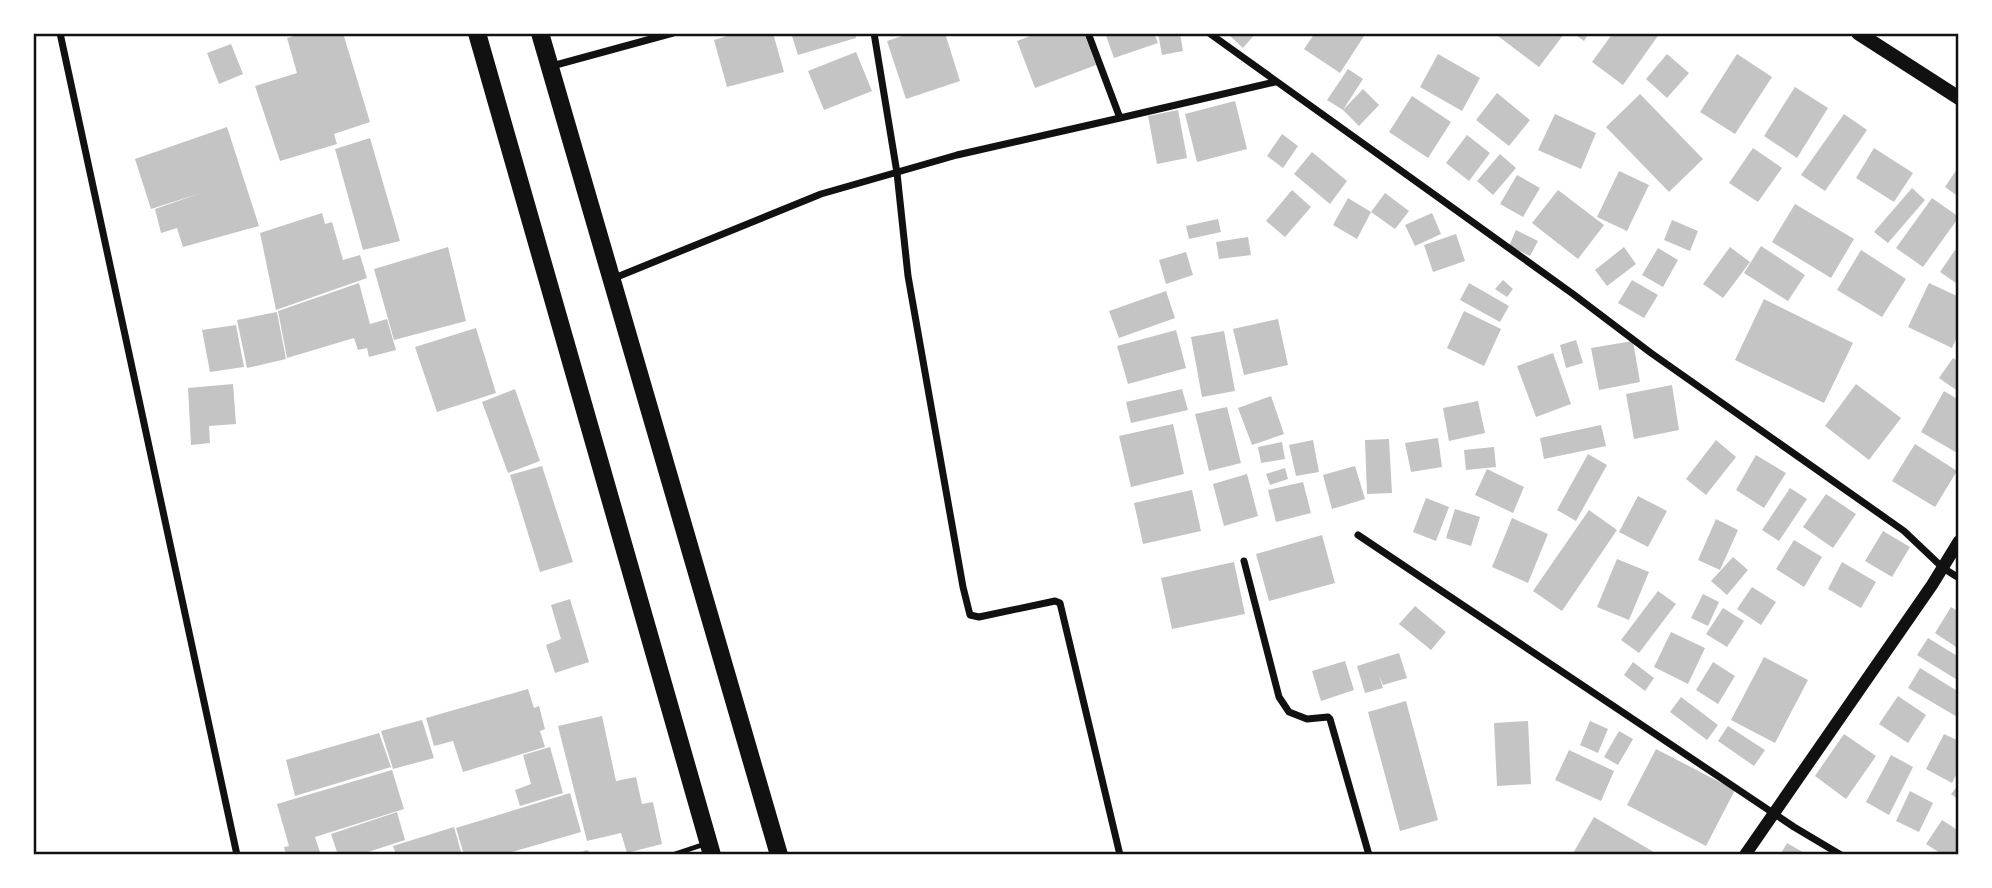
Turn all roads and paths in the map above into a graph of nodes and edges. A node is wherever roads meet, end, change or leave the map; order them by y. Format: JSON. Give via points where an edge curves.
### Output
{"nodes":[{"id":1,"x":60,"y":33,"type":"edge"},
{"id":2,"x":477,"y":33,"type":"edge"},
{"id":3,"x":540,"y":33,"type":"edge"},
{"id":4,"x":673,"y":33,"type":"edge"},
{"id":5,"x":874,"y":33,"type":"edge"},
{"id":6,"x":1088,"y":33,"type":"edge"},
{"id":7,"x":1209,"y":33,"type":"edge"},
{"id":8,"x":1858,"y":33,"type":"edge"},
{"id":9,"x":550,"y":66,"type":"junction"},
{"id":10,"x":1275,"y":82,"type":"junction"},
{"id":11,"x":1959,"y":99,"type":"edge"},
{"id":12,"x":1120,"y":118,"type":"junction"},
{"id":13,"x":897,"y":173,"type":"junction"},
{"id":14,"x":611,"y":280,"type":"junction"},
{"id":15,"x":1359,"y":536,"type":"dead end"},
{"id":16,"x":1959,"y":541,"type":"edge"},
{"id":17,"x":1244,"y":561,"type":"dead end"},
{"id":18,"x":1943,"y":568,"type":"junction"},
{"id":19,"x":1959,"y":578,"type":"edge"},
{"id":20,"x":1773,"y":813,"type":"junction"},
{"id":21,"x":710,"y":849,"type":"edge"},
{"id":22,"x":237,"y":855,"type":"edge"},
{"id":23,"x":672,"y":855,"type":"edge"},
{"id":24,"x":779,"y":855,"type":"edge"},
{"id":25,"x":1120,"y":855,"type":"edge"},
{"id":26,"x":1369,"y":855,"type":"edge"},
{"id":27,"x":1745,"y":855,"type":"edge"},
{"id":28,"x":1841,"y":855,"type":"edge"}],
"edges":[{"from":1,"to":22,"type":"street"},
{"from":2,"to":21,"type":"main road"},
{"from":3,"to":9,"type":"main road"},
{"from":4,"to":9,"type":"street"},
{"from":5,"to":13,"type":"street"},
{"from":6,"to":12,"type":"street"},
{"from":7,"to":10,"type":"street"},
{"from":8,"to":11,"type":"main road"},
{"from":9,"to":14,"type":"main road"},
{"from":10,"to":12,"type":"street"},
{"from":10,"to":18,"type":"street","via":[[1903,531]]},
{"from":12,"to":13,"type":"street"},
{"from":13,"to":14,"type":"street","via":[[821,194]]},
{"from":13,"to":25,"type":"street","via":[[908,276],[970,615],[1060,603]]},
{"from":14,"to":24,"type":"main road"},
{"from":15,"to":20,"type":"street"},
{"from":16,"to":18,"type":"street"},
{"from":17,"to":26,"type":"street","via":[[1279,697],[1289,712],[1307,719],[1331,719]]},
{"from":18,"to":19,"type":"street"},
{"from":18,"to":20,"type":"street"},
{"from":20,"to":27,"type":"street"},
{"from":20,"to":28,"type":"street"},
{"from":21,"to":23,"type":"lane"}]}
